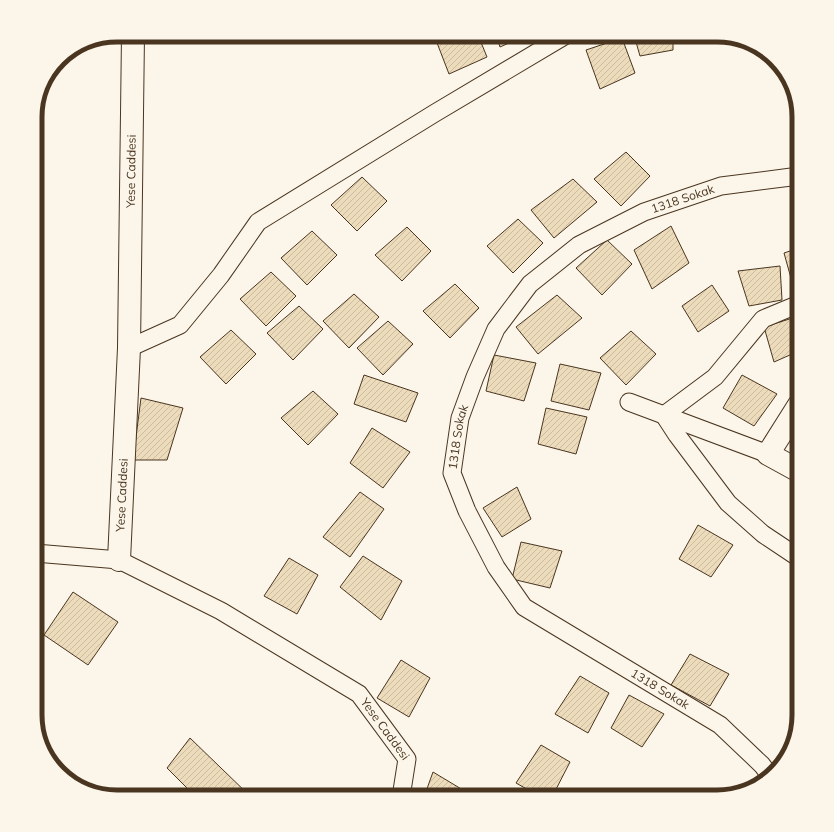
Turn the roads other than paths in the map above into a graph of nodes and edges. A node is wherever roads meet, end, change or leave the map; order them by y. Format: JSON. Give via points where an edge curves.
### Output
{"nodes":[{"id":1,"x":133,"y":42,"type":"edge"},
{"id":2,"x":554,"y":42,"type":"edge"},
{"id":3,"x":792,"y":177,"type":"edge"},
{"id":4,"x":792,"y":307,"type":"edge"},
{"id":5,"x":129,"y":348,"type":"junction"},
{"id":6,"x":629,"y":402,"type":"dead end"},
{"id":7,"x":664,"y":415,"type":"junction"},
{"id":8,"x":792,"y":416,"type":"edge"},
{"id":9,"x":768,"y":454,"type":"junction"},
{"id":10,"x":792,"y":467,"type":"edge"},
{"id":11,"x":792,"y":553,"type":"edge"},
{"id":12,"x":42,"y":554,"type":"edge"},
{"id":13,"x":119,"y":560,"type":"junction"},
{"id":14,"x":767,"y":771,"type":"edge"},
{"id":15,"x":402,"y":790,"type":"edge"}],
"edges":[{"from":1,"to":5,"type":"street","name":"Yese Caddesi"},
{"from":2,"to":5,"type":"street","via":[[258,222],[221,275],[180,325]]},
{"from":3,"to":14,"type":"street","name":"1318 Sokak","via":[[721,186],[644,212],[579,246],[530,284],[496,329],[475,377],[460,418],[452,473],[467,511],[496,567],[524,607],[720,725]]},
{"from":4,"to":7,"type":"street","via":[[763,319],[715,377]]},
{"from":5,"to":13,"type":"street","name":"Yese Caddesi"},
{"from":6,"to":7,"type":"street"},
{"from":7,"to":9,"type":"street"},
{"from":7,"to":11,"type":"street","via":[[728,503],[763,534]]},
{"from":8,"to":9,"type":"street"},
{"from":9,"to":10,"type":"street"},
{"from":12,"to":13,"type":"street"},
{"from":13,"to":15,"type":"street","name":"Yese Caddesi","via":[[221,611],[359,694],[407,759]]}]}
